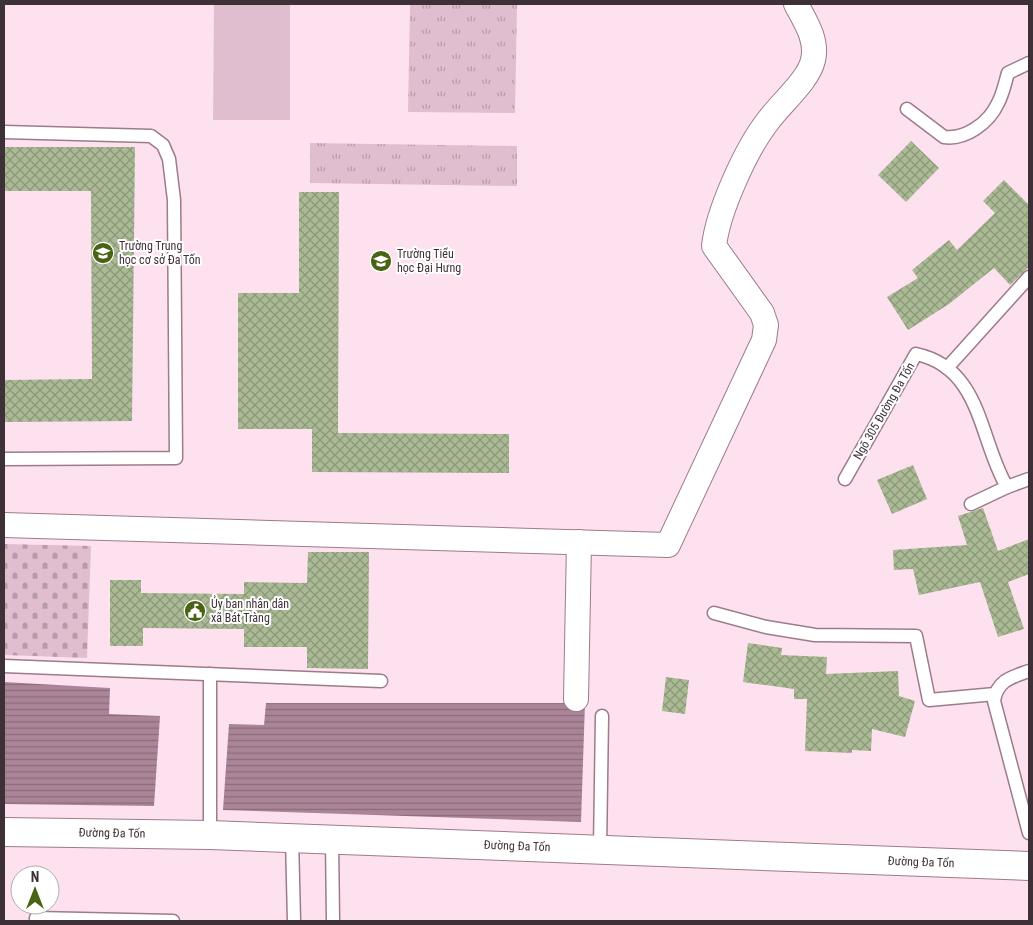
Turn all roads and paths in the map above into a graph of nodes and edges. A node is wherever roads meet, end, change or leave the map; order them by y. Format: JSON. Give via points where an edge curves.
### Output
{"nodes":[{"id":1,"x":796,"y":4,"type":"edge"},
{"id":2,"x":1029,"y":63,"type":"edge"},
{"id":3,"x":907,"y":109,"type":"dead end"},
{"id":4,"x":4,"y":132,"type":"edge"},
{"id":5,"x":1029,"y":276,"type":"edge"},
{"id":6,"x":947,"y":368,"type":"junction"},
{"id":7,"x":4,"y":459,"type":"edge"},
{"id":8,"x":845,"y":479,"type":"dead end"},
{"id":9,"x":1029,"y":479,"type":"edge"},
{"id":10,"x":1007,"y":487,"type":"junction"},
{"id":11,"x":971,"y":504,"type":"dead end"},
{"id":12,"x":4,"y":525,"type":"edge"},
{"id":13,"x":579,"y":542,"type":"junction"},
{"id":14,"x":714,"y":613,"type":"dead end"},
{"id":15,"x":4,"y":666,"type":"edge"},
{"id":16,"x":1029,"y":671,"type":"edge"},
{"id":17,"x":210,"y":674,"type":"junction"},
{"id":18,"x":382,"y":681,"type":"dead end"},
{"id":19,"x":995,"y":694,"type":"junction"},
{"id":20,"x":576,"y":699,"type":"dead end"},
{"id":21,"x":602,"y":716,"type":"dead end"},
{"id":22,"x":4,"y":832,"type":"edge"},
{"id":23,"x":1029,"y":833,"type":"edge"},
{"id":24,"x":210,"y":835,"type":"junction"},
{"id":25,"x":292,"y":838,"type":"junction"},
{"id":26,"x":332,"y":839,"type":"junction"},
{"id":27,"x":600,"y":850,"type":"junction"},
{"id":28,"x":1029,"y":866,"type":"edge"},
{"id":29,"x":36,"y":921,"type":"edge"},
{"id":30,"x":172,"y":921,"type":"edge"},
{"id":31,"x":294,"y":921,"type":"edge"},
{"id":32,"x":332,"y":921,"type":"edge"}],
"edges":[{"from":1,"to":13,"type":"street","via":[[810,31],[814,46],[813,62],[747,154],[716,230],[714,246],[762,313],[766,325],[764,340],[668,545]]},
{"from":2,"to":3,"type":"lane","via":[[1008,73],[997,106],[979,126],[961,136],[944,137]]},
{"from":4,"to":7,"type":"lane","via":[[151,136],[163,145],[171,168],[174,200],[176,448],[176,458]]},
{"from":5,"to":6,"type":"lane"},
{"from":6,"to":8,"type":"lane","name":"Ngõ 305 Đường Đa Tốn","via":[[930,357],[916,354]]},
{"from":6,"to":10,"type":"lane","name":"Ngõ 305 Đường Đa Tốn","via":[[975,404],[991,457]]},
{"from":9,"to":10,"type":"lane"},
{"from":10,"to":11,"type":"lane"},
{"from":12,"to":13,"type":"street"},
{"from":13,"to":20,"type":"street"},
{"from":14,"to":19,"type":"lane","via":[[766,627],[815,634],[916,636],[929,700]]},
{"from":15,"to":17,"type":"lane"},
{"from":16,"to":19,"type":"lane","via":[[1002,682]]},
{"from":17,"to":18,"type":"lane"},
{"from":17,"to":24,"type":"lane"},
{"from":19,"to":23,"type":"lane"},
{"from":21,"to":27,"type":"lane"},
{"from":22,"to":24,"type":"street","name":"Đường Đa Tốn"},
{"from":24,"to":25,"type":"street","name":"Đường Đa Tốn"},
{"from":25,"to":26,"type":"street","name":"Đường Đa Tốn"},
{"from":25,"to":31,"type":"lane"},
{"from":26,"to":27,"type":"street","name":"Đường Đa Tốn"},
{"from":26,"to":32,"type":"lane"},
{"from":27,"to":28,"type":"street","name":"Đường Đa Tốn"},
{"from":29,"to":30,"type":"lane","via":[[36,918]]}]}
